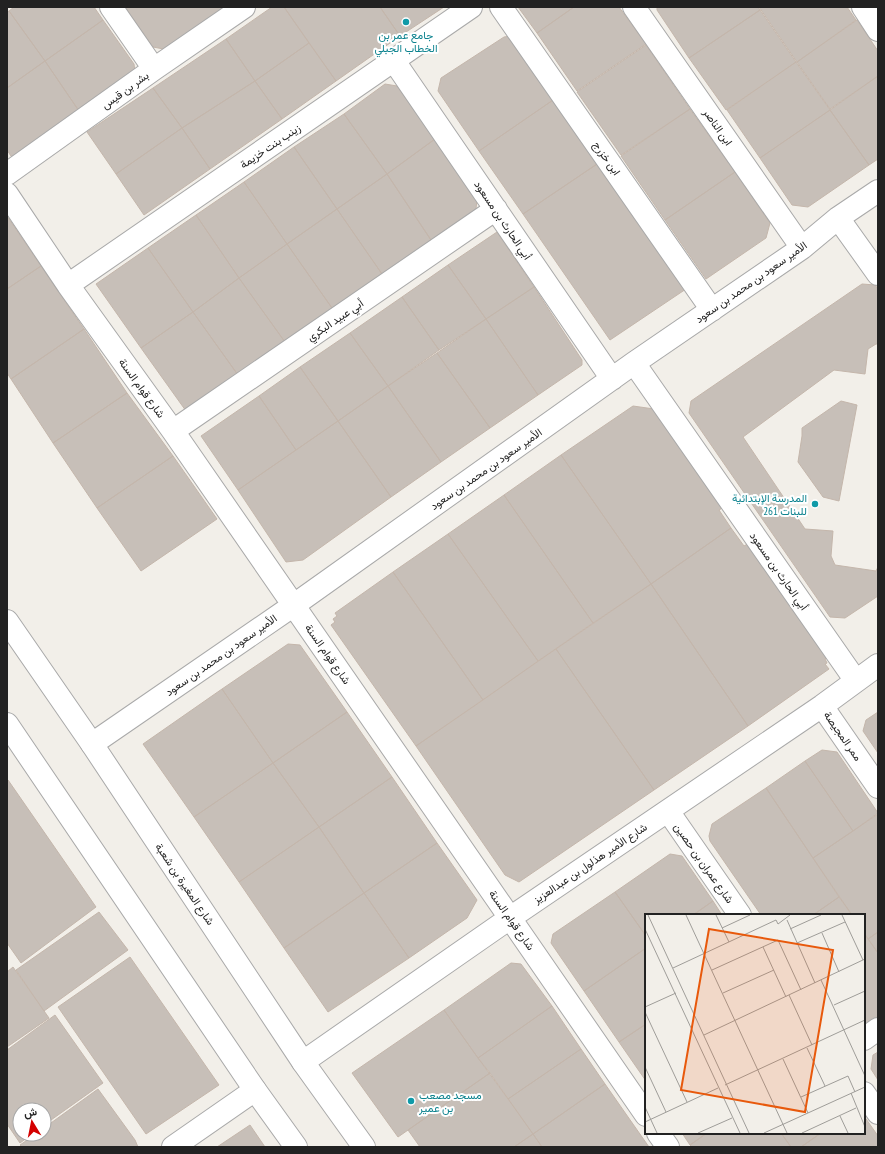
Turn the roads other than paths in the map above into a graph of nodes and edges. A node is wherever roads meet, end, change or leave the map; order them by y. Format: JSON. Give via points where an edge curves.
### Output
{"nodes":[{"id":1,"x":111,"y":7,"type":"edge"},
{"id":2,"x":244,"y":7,"type":"edge"},
{"id":3,"x":471,"y":7,"type":"edge"},
{"id":4,"x":501,"y":7,"type":"edge"},
{"id":5,"x":634,"y":7,"type":"edge"},
{"id":6,"x":863,"y":7,"type":"edge"},
{"id":7,"x":878,"y":30,"type":"edge"},
{"id":8,"x":394,"y":61,"type":"junction"},
{"id":9,"x":154,"y":69,"type":"junction"},
{"id":10,"x":7,"y":174,"type":"edge"},
{"id":11,"x":878,"y":191,"type":"edge"},
{"id":12,"x":7,"y":194,"type":"edge"},
{"id":13,"x":496,"y":209,"type":"junction"},
{"id":14,"x":838,"y":218,"type":"junction"},
{"id":15,"x":802,"y":248,"type":"junction"},
{"id":16,"x":878,"y":274,"type":"edge"},
{"id":17,"x":68,"y":285,"type":"junction"},
{"id":18,"x":712,"y":310,"type":"junction"},
{"id":19,"x":634,"y":363,"type":"junction"},
{"id":20,"x":612,"y":379,"type":"junction"},
{"id":21,"x":173,"y":431,"type":"junction"},
{"id":22,"x":294,"y":605,"type":"junction"},
{"id":23,"x":7,"y":621,"type":"edge"},
{"id":24,"x":878,"y":665,"type":"edge"},
{"id":25,"x":856,"y":680,"type":"junction"},
{"id":26,"x":822,"y":706,"type":"junction"},
{"id":27,"x":7,"y":724,"type":"edge"},
{"id":28,"x":92,"y":744,"type":"junction"},
{"id":29,"x":878,"y":787,"type":"edge"},
{"id":30,"x":668,"y":811,"type":"junction"},
{"id":31,"x":739,"y":914,"type":"edge"},
{"id":32,"x":510,"y":918,"type":"junction"},
{"id":33,"x":878,"y":1029,"type":"edge"},
{"id":34,"x":865,"y":1038,"type":"edge"},
{"id":35,"x":303,"y":1062,"type":"junction"},
{"id":36,"x":255,"y":1090,"type":"junction"},
{"id":37,"x":865,"y":1094,"type":"edge"},
{"id":38,"x":878,"y":1113,"type":"edge"},
{"id":39,"x":645,"y":1114,"type":"edge"},
{"id":40,"x":659,"y":1134,"type":"edge"},
{"id":41,"x":173,"y":1147,"type":"edge"},
{"id":42,"x":296,"y":1147,"type":"edge"},
{"id":43,"x":364,"y":1147,"type":"edge"},
{"id":44,"x":668,"y":1147,"type":"edge"}],
"edges":[{"from":1,"to":9,"type":"street"},
{"from":2,"to":9,"type":"street","name":"بشر بن قيس"},
{"from":3,"to":8,"type":"street","name":"زينب بنت خزيمة"},
{"from":4,"to":18,"type":"street","name":"ابن خزرج"},
{"from":5,"to":15,"type":"street","name":"ابن الناصر"},
{"from":6,"to":7,"type":"street"},
{"from":8,"to":13,"type":"street","name":"أبي الحارث بن مسعود"},
{"from":8,"to":17,"type":"street","name":"زينب بنت خزيمة"},
{"from":9,"to":10,"type":"street","name":"بشر بن قيس"},
{"from":11,"to":14,"type":"street","name":"الأمير سعود بن محمد بن سعود"},
{"from":12,"to":17,"type":"street","name":"شارع قوام السنة"},
{"from":13,"to":20,"type":"street","name":"أبي الحارث بن مسعود"},
{"from":13,"to":21,"type":"street","name":"أبي عبيد البكري"},
{"from":14,"to":15,"type":"street","name":"الأمير سعود بن محمد بن سعود"},
{"from":14,"to":16,"type":"street"},
{"from":15,"to":18,"type":"street","name":"الأمير سعود بن محمد بن سعود"},
{"from":17,"to":21,"type":"street","name":"شارع قوام السنة"},
{"from":18,"to":19,"type":"street","name":"الأمير سعود بن محمد بن سعود"},
{"from":19,"to":20,"type":"street","name":"الأمير سعود بن محمد بن سعود"},
{"from":19,"to":25,"type":"street","name":"أبي الحارث بن مسعود"},
{"from":20,"to":22,"type":"street","name":"الأمير سعود بن محمد بن سعود"},
{"from":21,"to":22,"type":"street","name":"شارع قوام السنة"},
{"from":22,"to":28,"type":"street","name":"الأمير سعود بن محمد بن سعود"},
{"from":22,"to":32,"type":"street","name":"شارع قوام السنة"},
{"from":23,"to":28,"type":"street","name":"شارع المغيرة بن شعبة"},
{"from":24,"to":25,"type":"street","name":"شارع الأمير هذلول بن عبدالعزيز"},
{"from":25,"to":26,"type":"street","name":"شارع الأمير هذلول بن عبدالعزيز"},
{"from":26,"to":29,"type":"street","name":"ممر المجيصة"},
{"from":26,"to":30,"type":"street","name":"شارع الأمير هذلول بن عبدالعزيز"},
{"from":27,"to":36,"type":"street"},
{"from":28,"to":35,"type":"street","name":"شارع المغيرة بن شعبة"},
{"from":30,"to":31,"type":"street","name":"شارع عمران بن حصين"},
{"from":30,"to":32,"type":"street","name":"شارع الأمير هذلول بن عبدالعزيز"},
{"from":32,"to":35,"type":"street","name":"شارع الأمير هذلول بن عبدالعزيز"},
{"from":32,"to":39,"type":"street","name":"شارع قوام السنة"},
{"from":33,"to":34,"type":"street"},
{"from":35,"to":43,"type":"street","name":"شارع المغيرة بن شعبة"},
{"from":36,"to":41,"type":"street"},
{"from":36,"to":42,"type":"street"},
{"from":37,"to":38,"type":"street"},
{"from":40,"to":44,"type":"street"}]}
